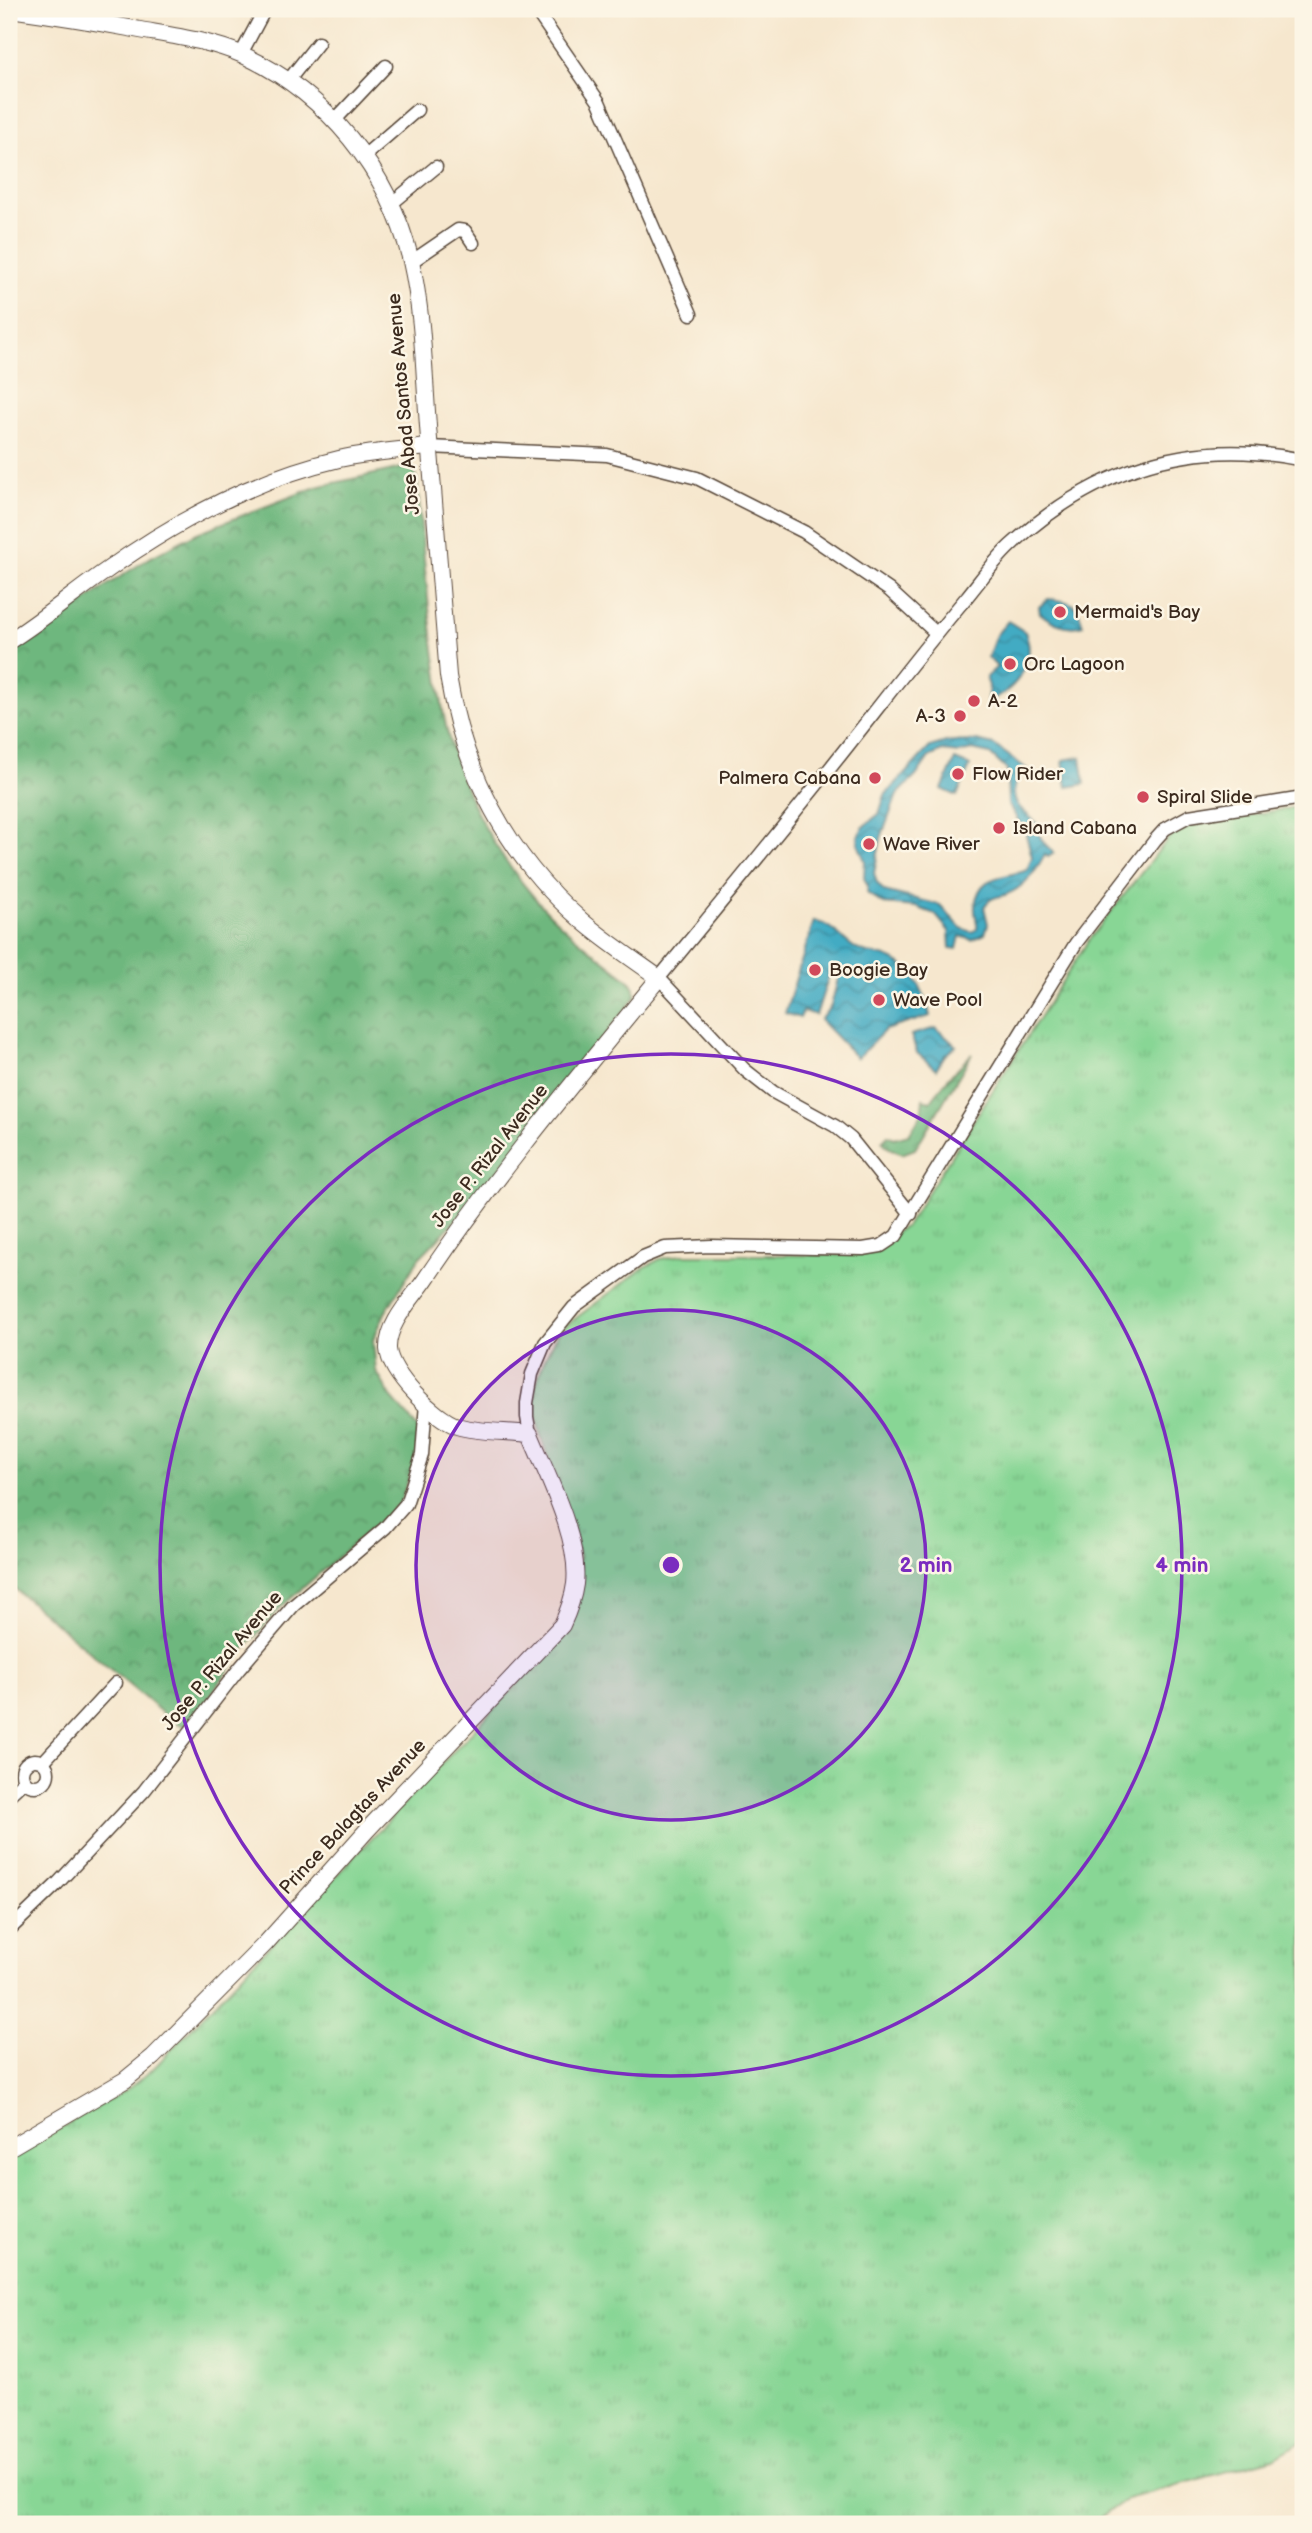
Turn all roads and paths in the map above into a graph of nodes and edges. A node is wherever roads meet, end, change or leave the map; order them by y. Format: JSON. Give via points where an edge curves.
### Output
{"nodes":[{"id":1,"x":10,"y":9,"type":"edge"},
{"id":2,"x":265,"y":9,"type":"edge"},
{"id":3,"x":536,"y":9,"type":"edge"},
{"id":4,"x":318,"y":43,"type":"dead end"},
{"id":5,"x":240,"y":54,"type":"junction"},
{"id":6,"x":386,"y":66,"type":"dead end"},
{"id":7,"x":288,"y":81,"type":"junction"},
{"id":8,"x":417,"y":110,"type":"dead end"},
{"id":9,"x":335,"y":120,"type":"junction"},
{"id":10,"x":364,"y":156,"type":"junction"},
{"id":11,"x":436,"y":167,"type":"dead end"},
{"id":12,"x":391,"y":204,"type":"junction"},
{"id":13,"x":472,"y":243,"type":"dead end"},
{"id":14,"x":411,"y":262,"type":"junction"},
{"id":15,"x":691,"y":314,"type":"dead end"},
{"id":16,"x":429,"y":447,"type":"junction"},
{"id":17,"x":1303,"y":460,"type":"edge"},
{"id":18,"x":936,"y":633,"type":"junction"},
{"id":19,"x":9,"y":641,"type":"edge"},
{"id":20,"x":1303,"y":798,"type":"edge"},
{"id":21,"x":659,"y":978,"type":"junction"},
{"id":22,"x":911,"y":1214,"type":"junction"},
{"id":23,"x":426,"y":1403,"type":"junction"},
{"id":24,"x":530,"y":1434,"type":"junction"},
{"id":25,"x":116,"y":1684,"type":"dead end"},
{"id":26,"x":43,"y":1762,"type":"junction"},
{"id":27,"x":24,"y":1781,"type":"junction"},
{"id":28,"x":9,"y":1795,"type":"edge"},
{"id":29,"x":10,"y":1924,"type":"edge"},
{"id":30,"x":9,"y":2148,"type":"edge"}],
"edges":[{"from":1,"to":5,"type":"main road","name":"Jose Abad Santos Avenue","via":[[165,34]]},
{"from":2,"to":5,"type":"street"},
{"from":3,"to":15,"type":"street","via":[[599,102]]},
{"from":4,"to":7,"type":"street"},
{"from":5,"to":7,"type":"main road","name":"Jose Abad Santos Avenue"},
{"from":6,"to":9,"type":"street"},
{"from":7,"to":9,"type":"main road","name":"Jose Abad Santos Avenue"},
{"from":8,"to":10,"type":"street"},
{"from":9,"to":10,"type":"main road","name":"Jose Abad Santos Avenue"},
{"from":10,"to":12,"type":"main road","name":"Jose Abad Santos Avenue"},
{"from":11,"to":12,"type":"street"},
{"from":12,"to":14,"type":"main road","name":"Jose Abad Santos Avenue"},
{"from":13,"to":14,"type":"street","via":[[465,231],[458,230]]},
{"from":14,"to":16,"type":"main road","name":"Jose Abad Santos Avenue"},
{"from":16,"to":18,"type":"street","via":[[607,455],[697,478],[804,532],[889,590]]},
{"from":16,"to":19,"type":"main road","via":[[340,458],[217,504],[136,551]]},
{"from":16,"to":21,"type":"main road","name":"Jose Abad Santos Avenue","via":[[449,676],[467,755],[513,845],[542,881],[582,921]]},
{"from":17,"to":18,"type":"street","via":[[1196,454],[1158,460],[1116,475],[1045,516],[1008,548]]},
{"from":18,"to":21,"type":"street"},
{"from":20,"to":22,"type":"street","via":[[1189,816],[1165,829],[1076,943]]},
{"from":21,"to":22,"type":"street","via":[[745,1070],[851,1139]]},
{"from":21,"to":23,"type":"main road","name":"Jose P. Rizal Avenue","via":[[506,1165],[392,1329],[390,1359]]},
{"from":22,"to":24,"type":"street","via":[[896,1236],[873,1248],[688,1247],[665,1248],[643,1257],[574,1307],[545,1343],[532,1374],[527,1403]]},
{"from":23,"to":24,"type":"main road","name":"Jose P. Rizal Avenue","via":[[456,1425]]},
{"from":23,"to":29,"type":"street","name":"Jose P. Rizal Avenue","via":[[422,1455],[406,1504],[385,1528],[293,1606],[144,1791],[57,1884]]},
{"from":24,"to":30,"type":"main road","name":"Prince Balagtas Avenue","via":[[568,1530],[575,1563],[575,1583],[562,1625],[162,2049],[125,2080]]},
{"from":25,"to":26,"type":"street"},
{"from":26,"to":27,"type":"street","via":[[26,1763]]},
{"from":26,"to":27,"type":"street","via":[[48,1769],[45,1782],[32,1787]]},
{"from":27,"to":28,"type":"street"}]}
